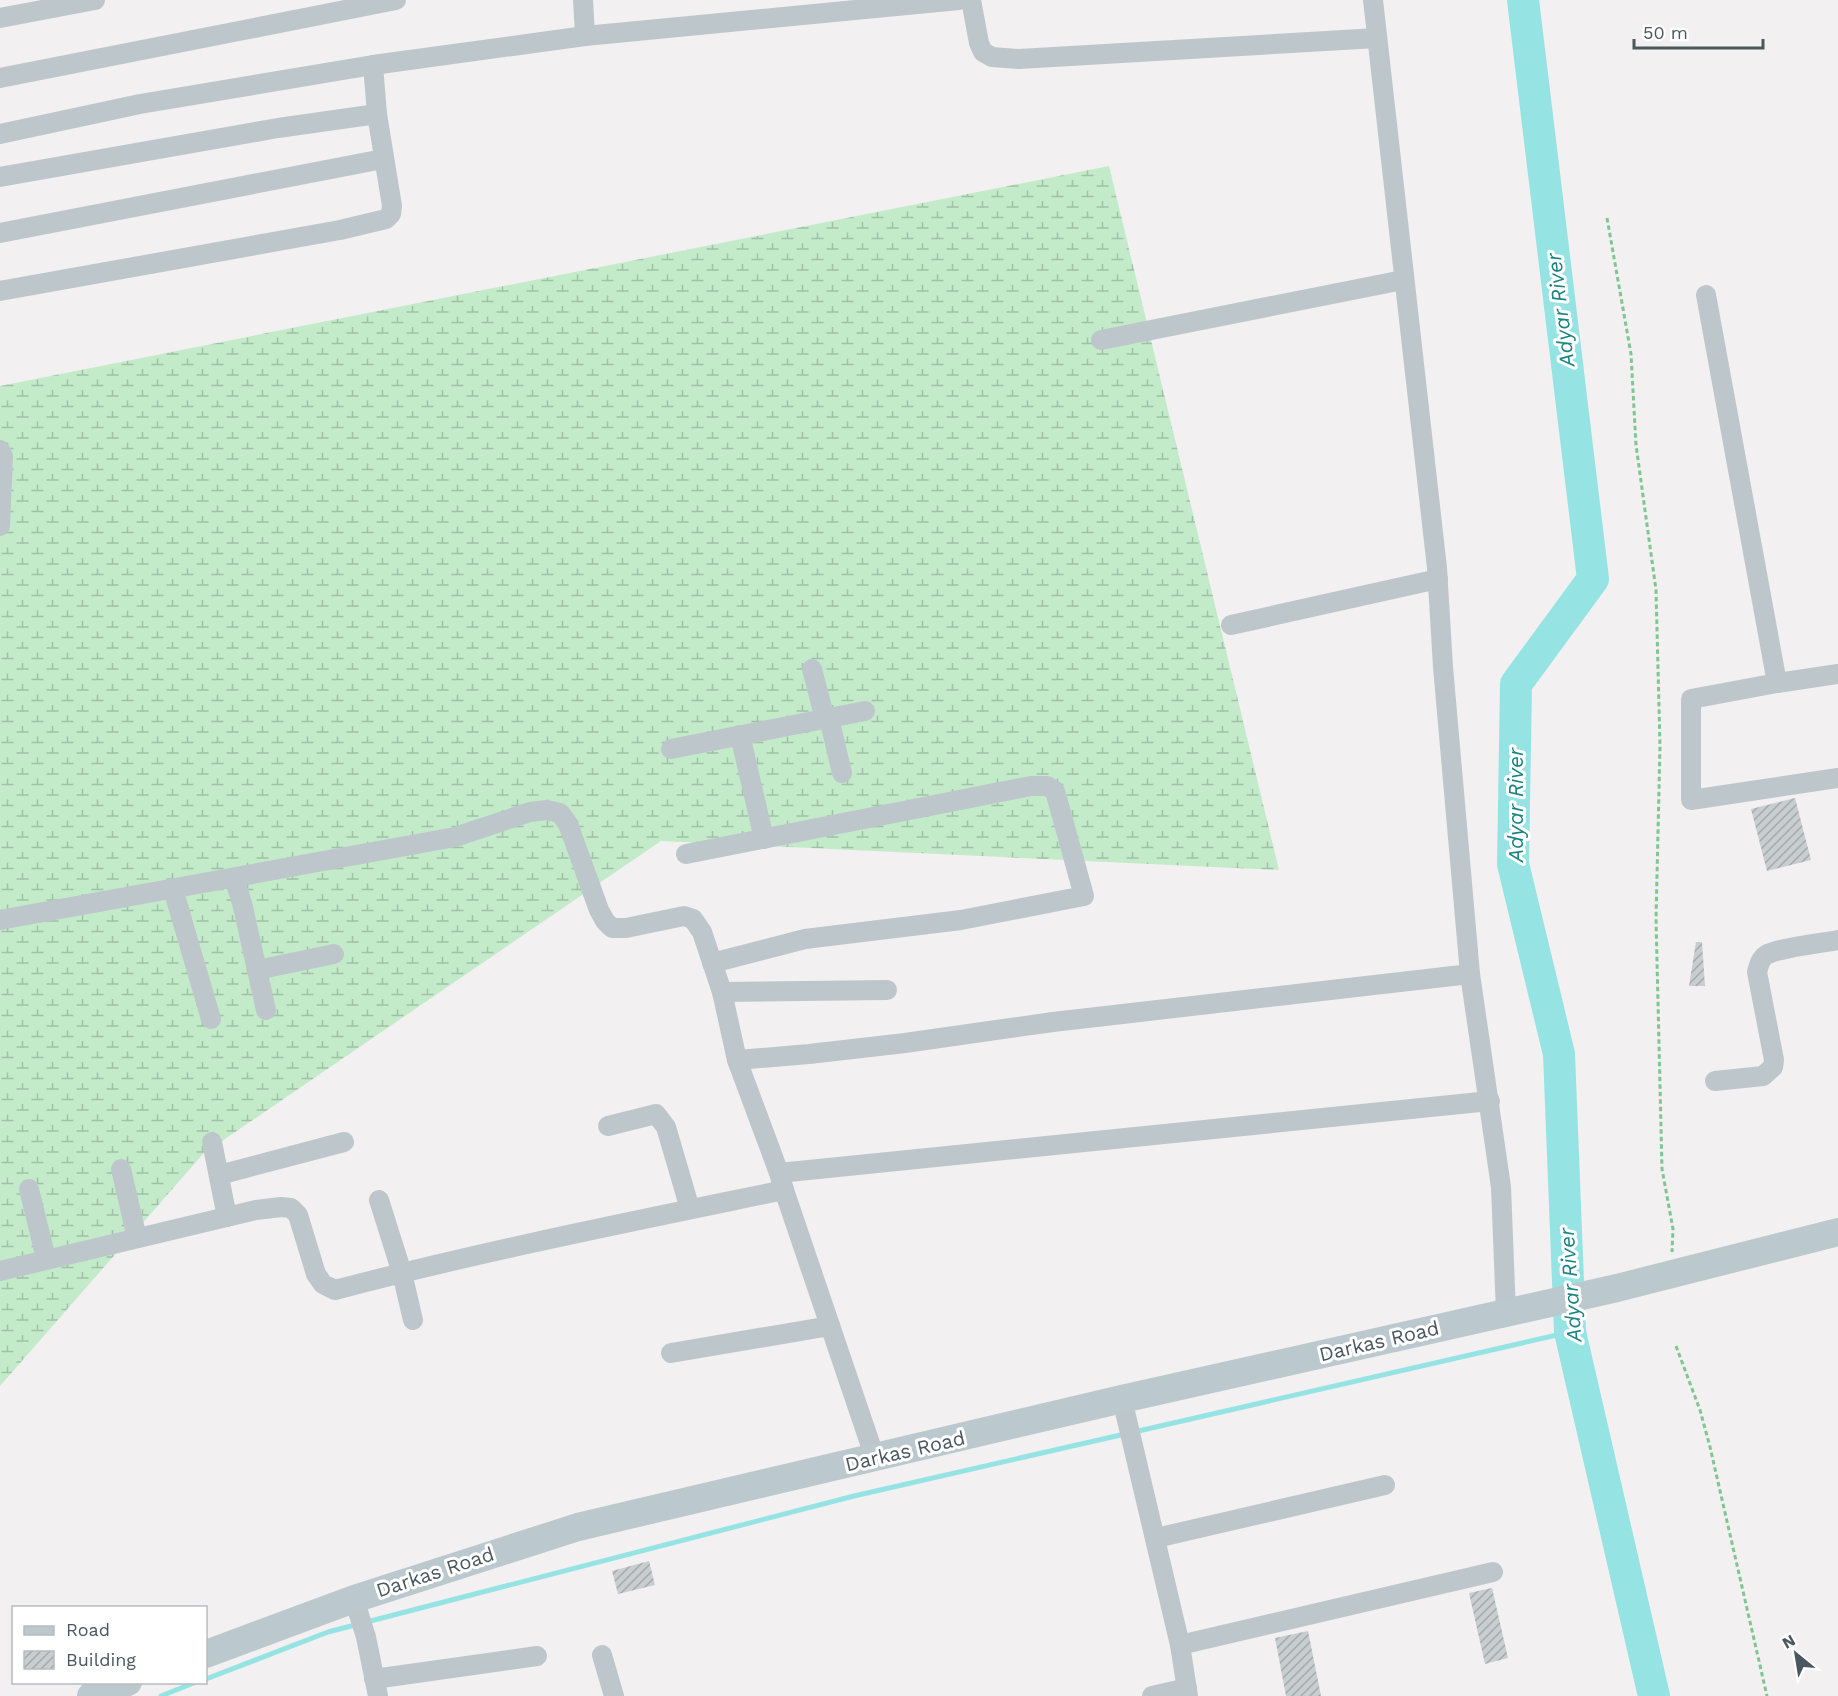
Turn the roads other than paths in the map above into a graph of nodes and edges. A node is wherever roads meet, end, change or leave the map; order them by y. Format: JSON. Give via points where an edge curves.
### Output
{"nodes":[{"id":1,"x":95,"y":0,"type":"edge"},
{"id":2,"x":396,"y":0,"type":"edge"},
{"id":3,"x":583,"y":0,"type":"edge"},
{"id":4,"x":959,"y":0,"type":"edge"},
{"id":5,"x":971,"y":0,"type":"edge"},
{"id":6,"x":1373,"y":0,"type":"edge"},
{"id":7,"x":0,"y":18,"type":"edge"},
{"id":8,"x":585,"y":36,"type":"junction"},
{"id":9,"x":1377,"y":38,"type":"junction"},
{"id":10,"x":373,"y":65,"type":"junction"},
{"id":11,"x":0,"y":78,"type":"edge"},
{"id":12,"x":377,"y":114,"type":"junction"},
{"id":13,"x":0,"y":134,"type":"edge"},
{"id":14,"x":383,"y":159,"type":"junction"},
{"id":15,"x":0,"y":177,"type":"edge"},
{"id":16,"x":0,"y":233,"type":"edge"},
{"id":17,"x":1403,"y":280,"type":"junction"},
{"id":18,"x":0,"y":291,"type":"edge"},
{"id":19,"x":1706,"y":295,"type":"dead end"},
{"id":20,"x":1101,"y":340,"type":"dead end"},
{"id":21,"x":0,"y":450,"type":"edge"},
{"id":22,"x":0,"y":525,"type":"edge"},
{"id":23,"x":1438,"y":579,"type":"junction"},
{"id":24,"x":1231,"y":625,"type":"dead end"},
{"id":25,"x":812,"y":669,"type":"dead end"},
{"id":26,"x":1838,"y":674,"type":"edge"},
{"id":27,"x":1777,"y":683,"type":"junction"},
{"id":28,"x":865,"y":711,"type":"dead end"},
{"id":29,"x":827,"y":718,"type":"junction"},
{"id":30,"x":740,"y":735,"type":"junction"},
{"id":31,"x":671,"y":749,"type":"dead end"},
{"id":32,"x":842,"y":773,"type":"dead end"},
{"id":33,"x":1838,"y":778,"type":"edge"},
{"id":34,"x":764,"y":839,"type":"junction"},
{"id":35,"x":686,"y":855,"type":"dead end"},
{"id":36,"x":234,"y":878,"type":"junction"},
{"id":37,"x":173,"y":889,"type":"junction"},
{"id":38,"x":0,"y":920,"type":"edge"},
{"id":39,"x":1838,"y":940,"type":"edge"},
{"id":40,"x":334,"y":954,"type":"dead end"},
{"id":41,"x":712,"y":963,"type":"junction"},
{"id":42,"x":257,"y":970,"type":"junction"},
{"id":43,"x":1470,"y":974,"type":"junction"},
{"id":44,"x":887,"y":990,"type":"dead end"},
{"id":45,"x":722,"y":992,"type":"junction"},
{"id":46,"x":266,"y":1010,"type":"dead end"},
{"id":47,"x":211,"y":1019,"type":"dead end"},
{"id":48,"x":737,"y":1060,"type":"junction"},
{"id":49,"x":1714,"y":1081,"type":"dead end"},
{"id":50,"x":1490,"y":1101,"type":"junction"},
{"id":51,"x":608,"y":1126,"type":"dead end"},
{"id":52,"x":212,"y":1142,"type":"dead end"},
{"id":53,"x":344,"y":1142,"type":"dead end"},
{"id":54,"x":121,"y":1169,"type":"dead end"},
{"id":55,"x":219,"y":1175,"type":"junction"},
{"id":56,"x":781,"y":1182,"type":"junction"},
{"id":57,"x":29,"y":1189,"type":"dead end"},
{"id":58,"x":379,"y":1200,"type":"dead end"},
{"id":59,"x":690,"y":1209,"type":"junction"},
{"id":60,"x":227,"y":1217,"type":"junction"},
{"id":61,"x":1838,"y":1232,"type":"edge"},
{"id":62,"x":137,"y":1238,"type":"junction"},
{"id":63,"x":46,"y":1259,"type":"junction"},
{"id":64,"x":0,"y":1271,"type":"edge"},
{"id":65,"x":402,"y":1273,"type":"junction"},
{"id":66,"x":1519,"y":1310,"type":"junction"},
{"id":67,"x":413,"y":1320,"type":"dead end"},
{"id":68,"x":830,"y":1326,"type":"junction"},
{"id":69,"x":671,"y":1353,"type":"dead end"},
{"id":70,"x":1125,"y":1410,"type":"junction"},
{"id":71,"x":875,"y":1458,"type":"junction"},
{"id":72,"x":1385,"y":1485,"type":"dead end"},
{"id":73,"x":1156,"y":1538,"type":"junction"},
{"id":74,"x":1493,"y":1572,"type":"dead end"},
{"id":75,"x":360,"y":1618,"type":"junction"},
{"id":76,"x":1180,"y":1645,"type":"junction"},
{"id":77,"x":207,"y":1654,"type":"edge"},
{"id":78,"x":603,"y":1655,"type":"dead end"},
{"id":79,"x":537,"y":1656,"type":"dead end"},
{"id":80,"x":125,"y":1684,"type":"edge"},
{"id":81,"x":376,"y":1688,"type":"edge"},
{"id":82,"x":1187,"y":1692,"type":"edge"},
{"id":83,"x":92,"y":1696,"type":"edge"},
{"id":84,"x":614,"y":1696,"type":"edge"},
{"id":85,"x":1152,"y":1696,"type":"edge"}],
"edges":[{"from":1,"to":7,"type":"street"},
{"from":2,"to":11,"type":"street"},
{"from":3,"to":8,"type":"street"},
{"from":4,"to":8,"type":"street"},
{"from":5,"to":9,"type":"street","via":[[979,43],[983,52],[992,57],[1019,59]]},
{"from":6,"to":9,"type":"street"},
{"from":8,"to":10,"type":"street"},
{"from":9,"to":17,"type":"street"},
{"from":10,"to":12,"type":"street"},
{"from":10,"to":13,"type":"street","via":[[140,104]]},
{"from":12,"to":14,"type":"street"},
{"from":12,"to":15,"type":"street"},
{"from":14,"to":16,"type":"street"},
{"from":14,"to":18,"type":"street","via":[[392,206],[386,219]]},
{"from":17,"to":20,"type":"street"},
{"from":17,"to":23,"type":"street"},
{"from":19,"to":27,"type":"street"},
{"from":21,"to":22,"type":"street"},
{"from":23,"to":24,"type":"street"},
{"from":23,"to":43,"type":"street"},
{"from":25,"to":29,"type":"street"},
{"from":26,"to":27,"type":"street"},
{"from":27,"to":33,"type":"street","via":[[1691,699],[1691,800]]},
{"from":28,"to":29,"type":"street"},
{"from":29,"to":30,"type":"street"},
{"from":29,"to":32,"type":"street"},
{"from":30,"to":31,"type":"street"},
{"from":30,"to":34,"type":"street"},
{"from":34,"to":35,"type":"street"},
{"from":34,"to":41,"type":"street","via":[[1030,786],[1047,786],[1055,791],[1084,896],[961,920],[805,939]]},
{"from":36,"to":37,"type":"street"},
{"from":36,"to":41,"type":"street","via":[[455,837],[508,818],[547,810],[560,813],[568,824],[599,910],[612,928],[684,916],[693,919],[702,932]]},
{"from":36,"to":42,"type":"street"},
{"from":37,"to":38,"type":"street"},
{"from":37,"to":47,"type":"street"},
{"from":39,"to":49,"type":"street","via":[[1766,955],[1759,962],[1757,972],[1773,1067],[1763,1076]]},
{"from":40,"to":42,"type":"street"},
{"from":41,"to":45,"type":"street"},
{"from":42,"to":46,"type":"street"},
{"from":43,"to":48,"type":"street"},
{"from":43,"to":50,"type":"street"},
{"from":44,"to":45,"type":"street"},
{"from":45,"to":48,"type":"street"},
{"from":48,"to":56,"type":"street"},
{"from":50,"to":56,"type":"street"},
{"from":50,"to":66,"type":"street"},
{"from":51,"to":59,"type":"street","via":[[656,1114],[666,1127]]},
{"from":52,"to":55,"type":"street"},
{"from":53,"to":55,"type":"street"},
{"from":54,"to":62,"type":"street"},
{"from":55,"to":60,"type":"street"},
{"from":56,"to":59,"type":"street"},
{"from":56,"to":68,"type":"street"},
{"from":57,"to":63,"type":"street"},
{"from":58,"to":65,"type":"street"},
{"from":59,"to":65,"type":"street"},
{"from":60,"to":62,"type":"street"},
{"from":60,"to":65,"type":"street","via":[[268,1208],[291,1208],[298,1215],[316,1274],[323,1284],[335,1290]]},
{"from":61,"to":66,"type":"main road","name":"Darkas Road"},
{"from":62,"to":63,"type":"street"},
{"from":63,"to":64,"type":"street"},
{"from":65,"to":67,"type":"street"},
{"from":66,"to":70,"type":"main road","name":"Darkas Road"},
{"from":68,"to":69,"type":"street"},
{"from":68,"to":71,"type":"street"},
{"from":70,"to":71,"type":"main road","name":"Darkas Road"},
{"from":70,"to":73,"type":"street"},
{"from":71,"to":75,"type":"main road","name":"Darkas Road","via":[[578,1527]]},
{"from":72,"to":73,"type":"street"},
{"from":73,"to":76,"type":"street"},
{"from":74,"to":76,"type":"street"},
{"from":75,"to":77,"type":"main road","name":"Darkas Road"},
{"from":75,"to":81,"type":"street"},
{"from":76,"to":82,"type":"street"},
{"from":78,"to":84,"type":"street"},
{"from":79,"to":81,"type":"street"},
{"from":80,"to":83,"type":"main road"},
{"from":82,"to":85,"type":"street"}]}
